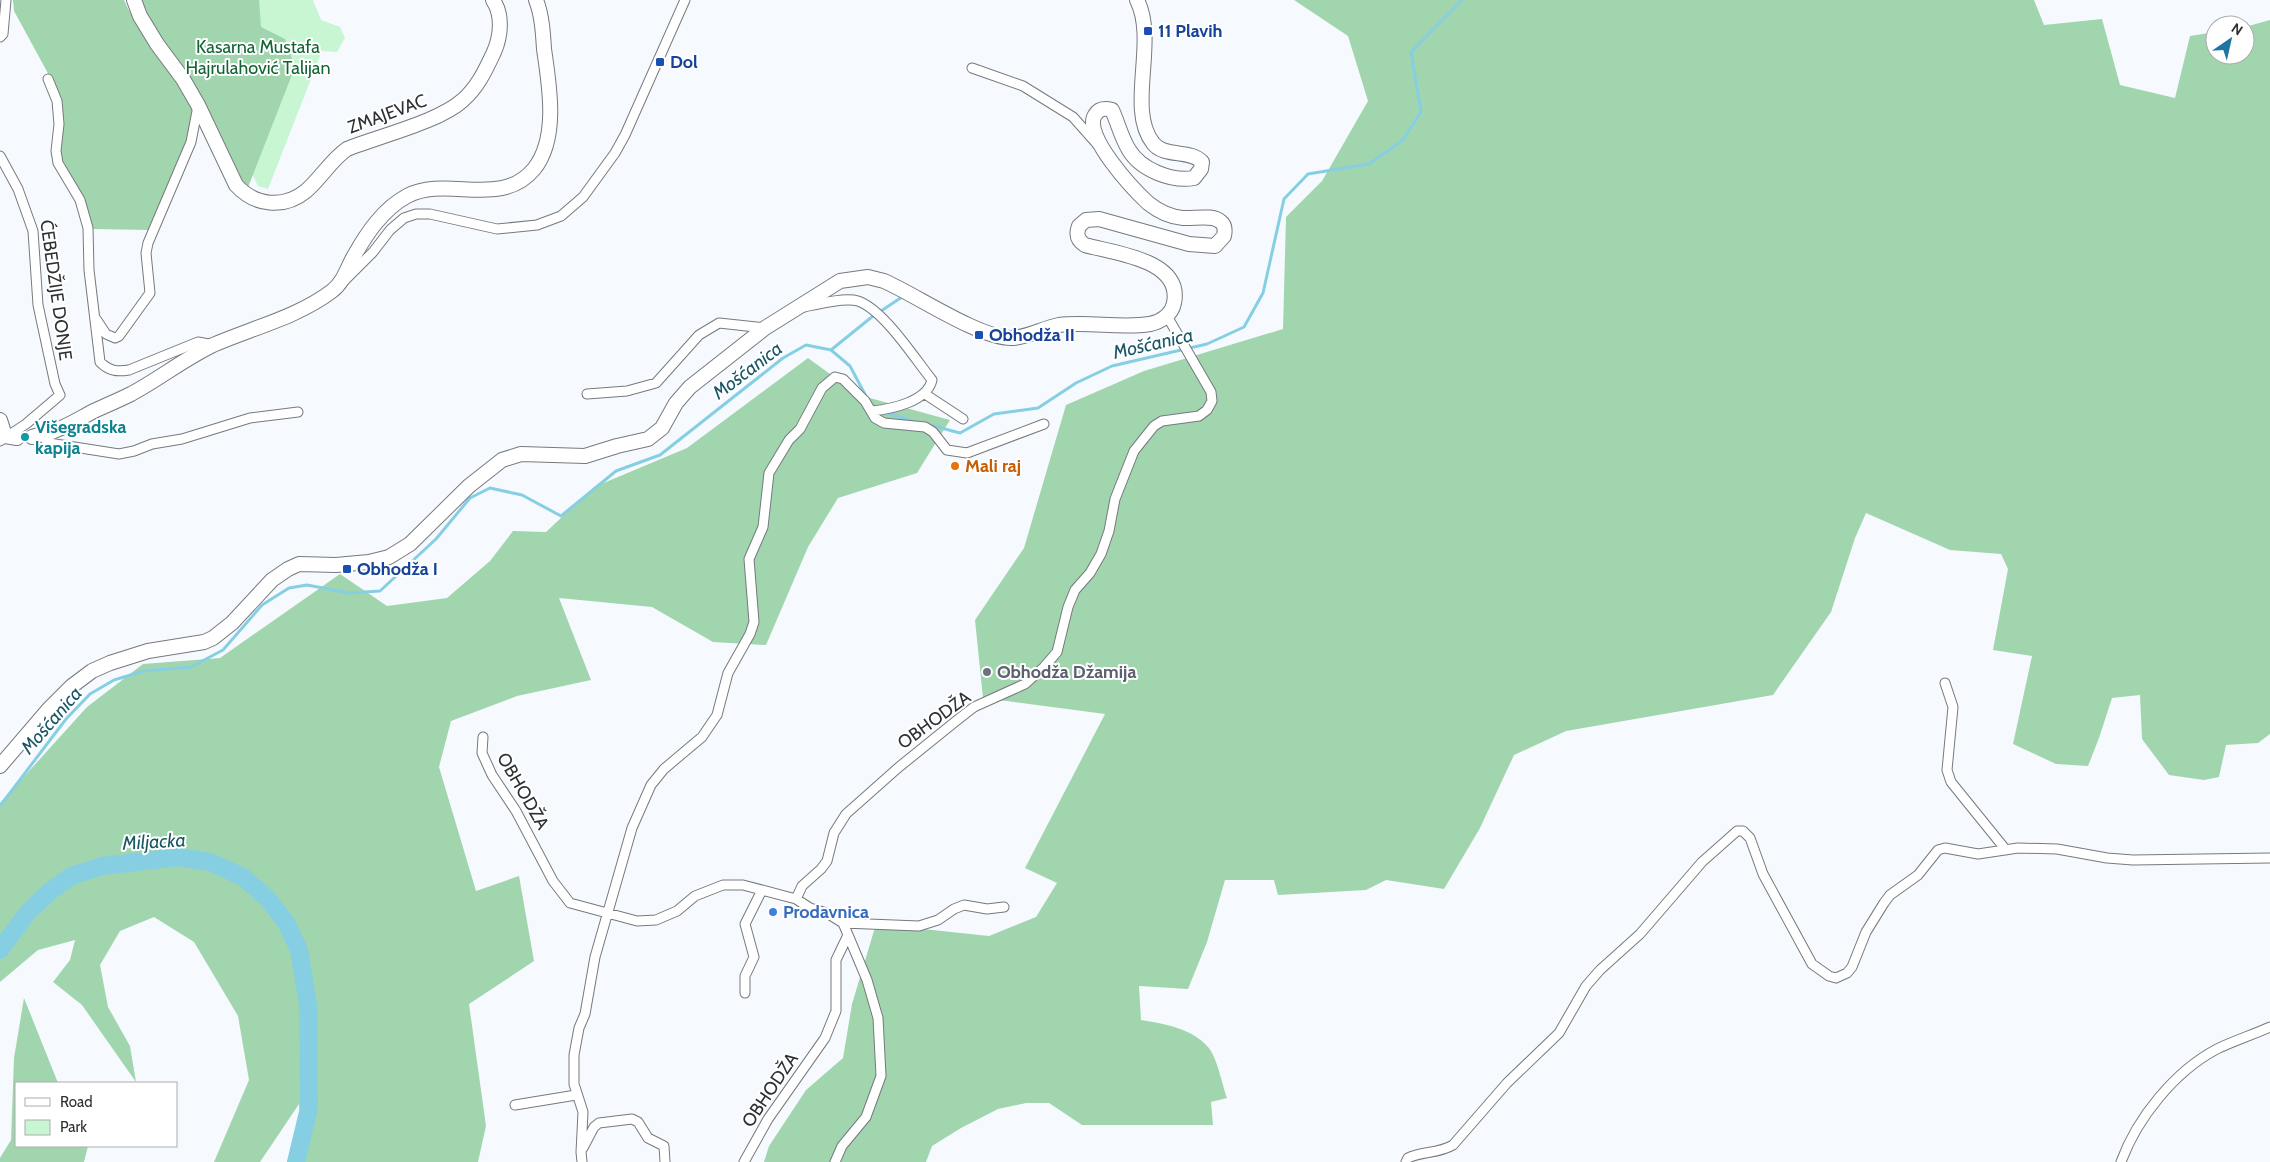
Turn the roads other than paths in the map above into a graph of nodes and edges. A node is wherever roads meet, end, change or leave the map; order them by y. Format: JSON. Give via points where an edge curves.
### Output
{"nodes":[{"id":1,"x":6,"y":0,"type":"edge"},
{"id":2,"x":134,"y":0,"type":"edge"},
{"id":3,"x":493,"y":0,"type":"edge"},
{"id":4,"x":536,"y":0,"type":"edge"},
{"id":5,"x":685,"y":0,"type":"edge"},
{"id":6,"x":1137,"y":0,"type":"edge"},
{"id":7,"x":0,"y":38,"type":"edge"},
{"id":8,"x":972,"y":68,"type":"dead end"},
{"id":9,"x":48,"y":79,"type":"dead end"},
{"id":10,"x":198,"y":105,"type":"junction"},
{"id":11,"x":1100,"y":146,"type":"junction"},
{"id":12,"x":0,"y":156,"type":"edge"},
{"id":13,"x":341,"y":284,"type":"junction"},
{"id":14,"x":794,"y":309,"type":"junction"},
{"id":15,"x":1167,"y":316,"type":"junction"},
{"id":16,"x":95,"y":317,"type":"junction"},
{"id":17,"x":765,"y":328,"type":"junction"},
{"id":18,"x":214,"y":345,"type":"junction"},
{"id":19,"x":587,"y":394,"type":"dead end"},
{"id":20,"x":925,"y":394,"type":"junction"},
{"id":21,"x":872,"y":411,"type":"junction"},
{"id":22,"x":298,"y":412,"type":"dead end"},
{"id":23,"x":963,"y":419,"type":"dead end"},
{"id":24,"x":0,"y":420,"type":"edge"},
{"id":25,"x":1044,"y":424,"type":"dead end"},
{"id":26,"x":36,"y":435,"type":"joint"},
{"id":27,"x":8,"y":438,"type":"edge"},
{"id":28,"x":1945,"y":683,"type":"dead end"},
{"id":29,"x":483,"y":738,"type":"dead end"},
{"id":30,"x":0,"y":766,"type":"edge"},
{"id":31,"x":2006,"y":850,"type":"junction"},
{"id":32,"x":2270,"y":858,"type":"edge"},
{"id":33,"x":762,"y":890,"type":"junction"},
{"id":34,"x":796,"y":899,"type":"junction"},
{"id":35,"x":1004,"y":907,"type":"dead end"},
{"id":36,"x":607,"y":912,"type":"junction"},
{"id":37,"x":843,"y":924,"type":"junction"},
{"id":38,"x":848,"y":934,"type":"junction"},
{"id":39,"x":745,"y":993,"type":"dead end"},
{"id":40,"x":2270,"y":1028,"type":"edge"},
{"id":41,"x":576,"y":1094,"type":"junction"},
{"id":42,"x":515,"y":1105,"type":"dead end"},
{"id":43,"x":581,"y":1157,"type":"edge"},
{"id":44,"x":665,"y":1162,"type":"edge"},
{"id":45,"x":744,"y":1162,"type":"edge"},
{"id":46,"x":835,"y":1162,"type":"edge"},
{"id":47,"x":1406,"y":1162,"type":"edge"},
{"id":48,"x":2122,"y":1162,"type":"edge"}],
"edges":[{"from":1,"to":7,"type":"street"},
{"from":2,"to":10,"type":"main road","name":"ZMAJEVAC","via":[[157,44]]},
{"from":3,"to":10,"type":"main road","name":"ZMAJEVAC","via":[[500,15],[498,42],[483,76],[463,100],[436,116],[347,149],[305,191],[293,198],[271,203],[245,195],[232,179]]},
{"from":4,"to":13,"type":"main road","via":[[550,94],[550,118],[546,141],[535,168],[513,186],[482,191],[442,188],[408,196],[387,210],[371,229]]},
{"from":5,"to":13,"type":"street","via":[[625,135],[573,207],[561,216],[537,225],[497,229],[430,214],[416,214],[404,218],[390,230]]},
{"from":6,"to":11,"type":"main road","via":[[1144,24],[1142,107],[1145,127],[1155,146],[1197,157],[1202,162],[1201,169],[1194,178],[1184,180],[1148,168],[1130,152],[1112,110],[1106,108],[1094,116],[1093,124]]},
{"from":8,"to":11,"type":"street","via":[[1023,86],[1073,117]]},
{"from":9,"to":16,"type":"street","via":[[57,101],[58,163],[80,200],[88,228]]},
{"from":10,"to":16,"type":"street","via":[[191,142],[148,243],[150,293],[115,338],[106,334]]},
{"from":11,"to":15,"type":"main road","via":[[1128,183],[1150,205],[1165,214],[1215,219],[1224,226],[1221,241],[1215,246],[1206,246],[1099,219],[1086,220],[1079,226],[1077,237],[1085,245],[1144,260],[1171,281],[1175,298]]},
{"from":12,"to":27,"type":"street","name":"ĆEBEDŽIJE DONJE","via":[[18,189],[33,231],[38,305],[54,384],[60,395]]},
{"from":13,"to":18,"type":"main road","via":[[285,317]]},
{"from":14,"to":15,"type":"main road","via":[[840,281],[868,277],[898,287],[990,334],[1012,338],[1059,325],[1151,324]]},
{"from":14,"to":17,"type":"main road"},
{"from":14,"to":20,"type":"street","via":[[856,301],[871,307],[932,380]]},
{"from":15,"to":34,"type":"street","name":"OBHODŽA","via":[[1212,392],[1212,401],[1199,416],[1162,421],[1154,426],[1134,451],[1116,499],[1102,554],[1075,590],[1057,652],[1025,684],[974,707],[846,814],[834,833],[827,861],[802,886]]},
{"from":16,"to":18,"type":"street","via":[[100,362],[118,372],[198,342]]},
{"from":17,"to":19,"type":"street","via":[[719,323],[699,334],[656,383]]},
{"from":17,"to":30,"type":"main road","via":[[690,387],[676,403],[662,428],[648,439],[585,456],[521,454],[502,460],[469,486],[410,544],[390,557],[352,563],[299,564],[288,568],[213,638],[148,651],[92,671],[48,710]]},
{"from":18,"to":26,"type":"main road","via":[[131,394],[54,432]]},
{"from":20,"to":21,"type":"street","via":[[890,409]]},
{"from":20,"to":23,"type":"street"},
{"from":21,"to":25,"type":"street","via":[[875,418],[884,423],[925,427],[947,450],[966,453]]},
{"from":21,"to":36,"type":"street","via":[[843,379],[834,377],[822,388],[800,429],[789,440],[769,473],[762,527],[750,559],[754,622],[750,634],[728,673],[713,723],[651,785],[632,828]]},
{"from":22,"to":26,"type":"street","via":[[250,418],[119,454],[49,443]]},
{"from":24,"to":27,"type":"main road"},
{"from":28,"to":31,"type":"street","via":[[1953,707],[1947,770],[1951,782]]},
{"from":29,"to":36,"type":"street","name":"OBHODŽA","via":[[482,753],[492,776],[516,811],[560,892],[570,903]]},
{"from":31,"to":32,"type":"street","via":[[2057,849],[2133,860]]},
{"from":31,"to":47,"type":"street","via":[[1978,854],[1945,848],[1938,850],[1918,874],[1884,903],[1866,932],[1852,966],[1847,973],[1836,978],[1812,964],[1763,874],[1750,838],[1743,831],[1733,832],[1702,862],[1640,934],[1600,970],[1586,986],[1559,1033],[1512,1077],[1453,1145],[1444,1151],[1415,1155]]},
{"from":33,"to":34,"type":"street","name":"OBHODŽA"},
{"from":33,"to":36,"type":"street","name":"OBHODŽA","via":[[743,885],[723,885],[695,896],[677,911],[656,920],[637,921]]},
{"from":33,"to":39,"type":"street","via":[[745,924],[754,957],[746,976]]},
{"from":34,"to":37,"type":"street","name":"OBHODŽA"},
{"from":35,"to":37,"type":"street","name":"OBHODŽA","via":[[987,909],[964,905],[920,926]]},
{"from":36,"to":41,"type":"street","via":[[574,1055]]},
{"from":37,"to":38,"type":"street"},
{"from":38,"to":45,"type":"street","name":"OBHODŽA","via":[[836,960],[836,1011],[832,1025],[768,1119]]},
{"from":38,"to":46,"type":"street","via":[[878,1018],[881,1076],[866,1117],[842,1146]]},
{"from":40,"to":48,"type":"street","via":[[2216,1049],[2188,1068],[2139,1126]]},
{"from":41,"to":42,"type":"street"},
{"from":41,"to":43,"type":"street","via":[[583,1112]]},
{"from":43,"to":44,"type":"street","via":[[594,1127],[599,1123],[632,1119],[638,1122],[648,1138],[664,1146]]}]}
